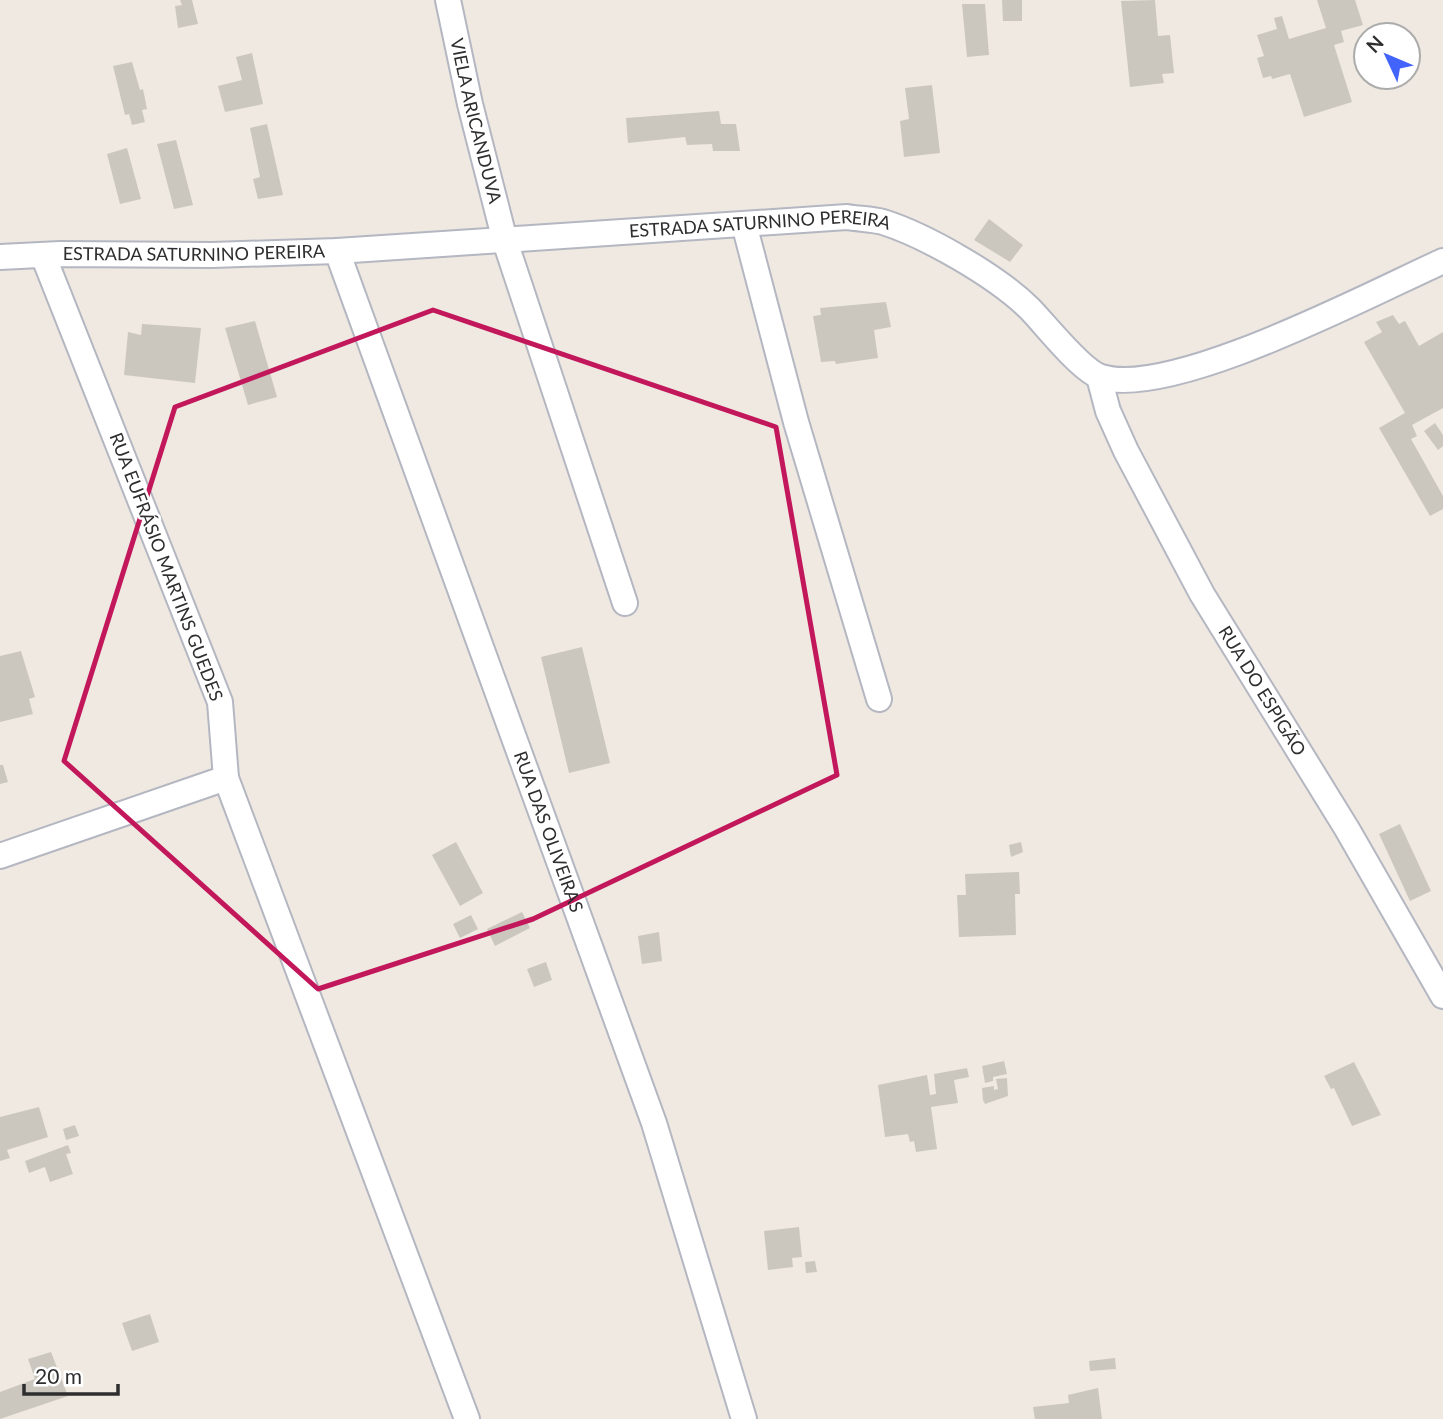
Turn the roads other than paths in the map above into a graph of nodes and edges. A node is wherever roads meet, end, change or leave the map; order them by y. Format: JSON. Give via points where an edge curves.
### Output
{"nodes":[{"id":1,"x":448,"y":0,"type":"edge"},
{"id":2,"x":744,"y":224,"type":"junction"},
{"id":3,"x":506,"y":241,"type":"junction"},
{"id":4,"x":337,"y":251,"type":"junction"},
{"id":5,"x":43,"y":255,"type":"junction"},
{"id":6,"x":0,"y":257,"type":"edge"},
{"id":7,"x":1443,"y":261,"type":"edge"},
{"id":8,"x":1099,"y":377,"type":"junction"},
{"id":9,"x":625,"y":603,"type":"dead end"},
{"id":10,"x":879,"y":699,"type":"dead end"},
{"id":11,"x":226,"y":778,"type":"junction"},
{"id":12,"x":0,"y":856,"type":"edge"},
{"id":13,"x":1443,"y":996,"type":"edge"},
{"id":14,"x":467,"y":1419,"type":"edge"},
{"id":15,"x":744,"y":1419,"type":"edge"}],
"edges":[{"from":1,"to":3,"type":"street","name":"VIELA ARICANDUVA"},
{"from":2,"to":3,"type":"street","name":"ESTRADA SATURNINO PEREIRA"},
{"from":2,"to":8,"type":"street","name":"ESTRADA SATURNINO PEREIRA","via":[[847,217],[881,221],[911,233],[992,278]]},
{"from":2,"to":10,"type":"street","via":[[796,422]]},
{"from":3,"to":4,"type":"street","name":"ESTRADA SATURNINO PEREIRA"},
{"from":3,"to":9,"type":"street","name":"VIELA ARICANDUVA"},
{"from":4,"to":5,"type":"street","name":"ESTRADA SATURNINO PEREIRA"},
{"from":4,"to":15,"type":"street","name":"RUA DAS OLIVEIRAS","via":[[654,1123]]},
{"from":5,"to":6,"type":"street","name":"ESTRADA SATURNINO PEREIRA"},
{"from":5,"to":11,"type":"street","name":"RUA EUFRÁSIO MARTINS GUEDES","via":[[220,702]]},
{"from":7,"to":8,"type":"street","via":[[1212,362],[1157,377],[1125,381]]},
{"from":8,"to":13,"type":"street","name":"RUA DO ESPIGÃO","via":[[1126,451],[1202,594],[1347,829]]},
{"from":11,"to":12,"type":"street"},
{"from":11,"to":14,"type":"street"}]}
